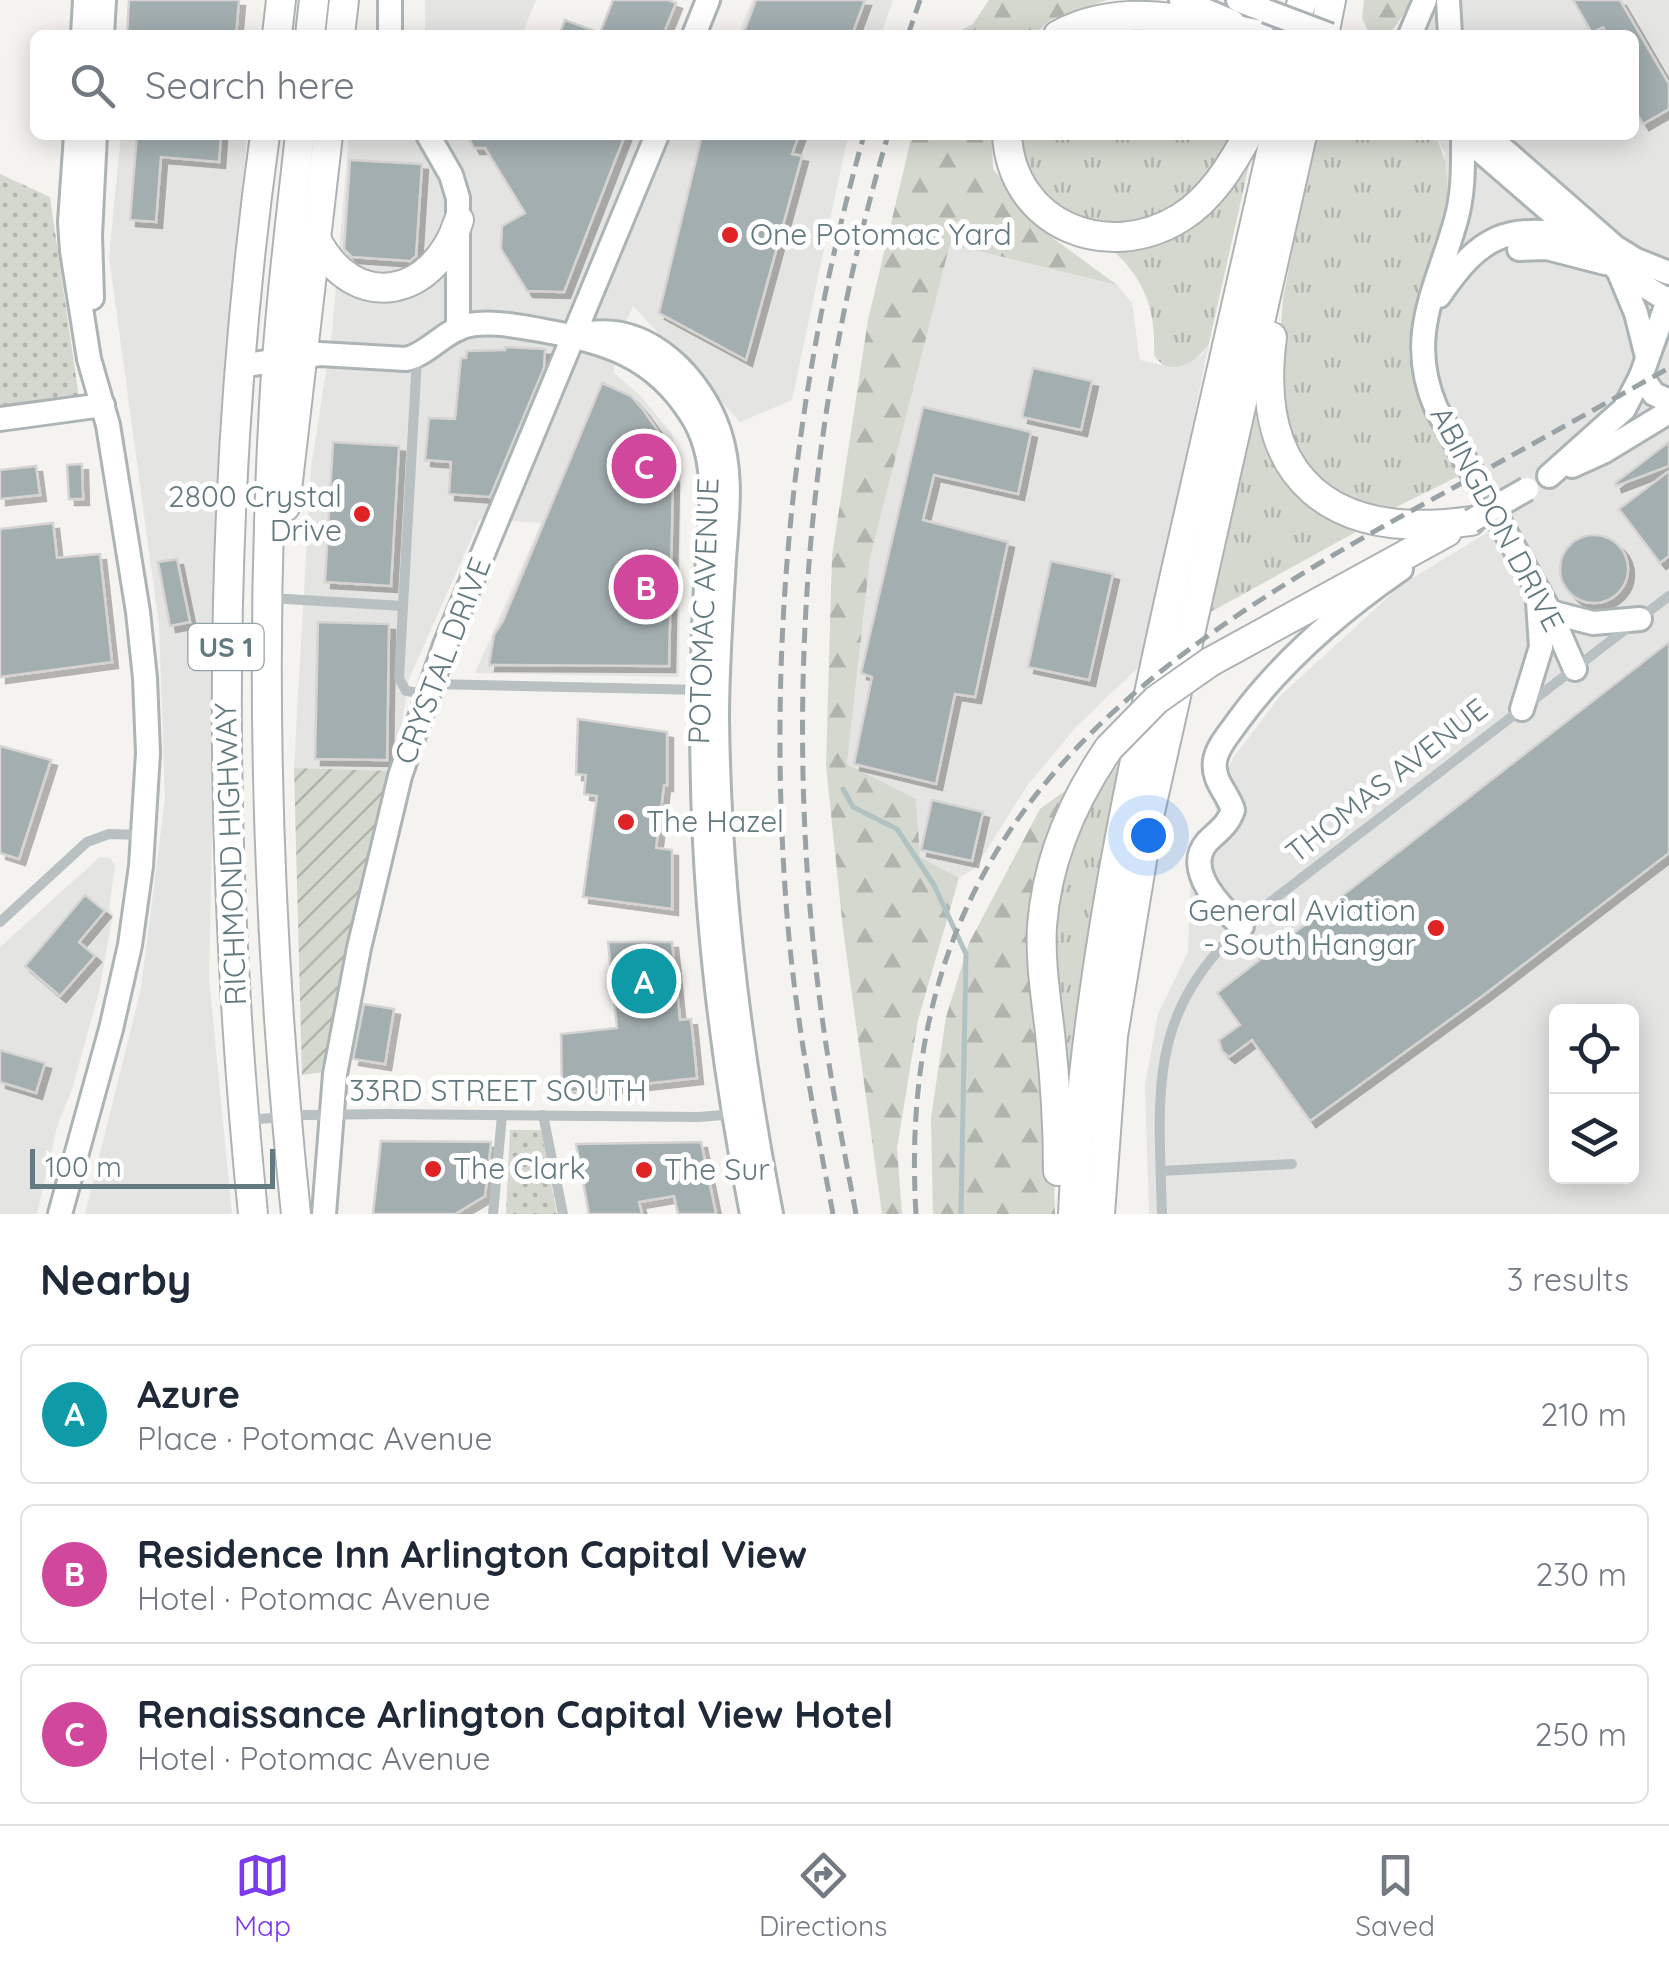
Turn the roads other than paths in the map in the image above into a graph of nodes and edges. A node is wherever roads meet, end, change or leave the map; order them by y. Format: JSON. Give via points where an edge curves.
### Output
{"nodes":[{"id":1,"x":85,"y":0,"type":"edge"},
{"id":2,"x":104,"y":0,"type":"edge"},
{"id":3,"x":281,"y":0,"type":"edge"},
{"id":4,"x":314,"y":0,"type":"edge"},
{"id":5,"x":344,"y":0,"type":"edge"},
{"id":6,"x":390,"y":0,"type":"edge"},
{"id":7,"x":708,"y":0,"type":"edge"},
{"id":8,"x":1180,"y":0,"type":"edge"},
{"id":9,"x":1238,"y":0,"type":"edge"},
{"id":10,"x":1304,"y":0,"type":"edge"},
{"id":11,"x":1331,"y":0,"type":"edge"},
{"id":12,"x":1425,"y":0,"type":"edge"},
{"id":13,"x":1262,"y":27,"type":"edge"},
{"id":14,"x":82,"y":30,"type":"edge"},
{"id":15,"x":102,"y":30,"type":"edge"},
{"id":16,"x":278,"y":30,"type":"edge"},
{"id":17,"x":311,"y":30,"type":"edge"},
{"id":18,"x":341,"y":30,"type":"edge"},
{"id":19,"x":390,"y":30,"type":"edge"},
{"id":20,"x":696,"y":30,"type":"edge"},
{"id":21,"x":1069,"y":30,"type":"edge"},
{"id":22,"x":1295,"y":30,"type":"edge"},
{"id":23,"x":1328,"y":30,"type":"edge"},
{"id":24,"x":1412,"y":30,"type":"edge"},
{"id":25,"x":76,"y":140,"type":"edge"},
{"id":26,"x":96,"y":140,"type":"edge"},
{"id":27,"x":264,"y":140,"type":"edge"},
{"id":28,"x":300,"y":140,"type":"edge"},
{"id":29,"x":327,"y":140,"type":"edge"},
{"id":30,"x":431,"y":140,"type":"edge"},
{"id":31,"x":654,"y":140,"type":"edge"},
{"id":32,"x":1008,"y":140,"type":"edge"},
{"id":33,"x":1245,"y":140,"type":"edge"},
{"id":34,"x":1273,"y":140,"type":"edge"},
{"id":35,"x":1301,"y":140,"type":"edge"},
{"id":36,"x":1463,"y":140,"type":"edge"},
{"id":37,"x":1469,"y":140,"type":"edge"},
{"id":38,"x":1494,"y":140,"type":"edge"},
{"id":39,"x":458,"y":220,"type":"junction"},
{"id":40,"x":1282,"y":224,"type":"junction"},
{"id":41,"x":1579,"y":237,"type":"junction"},
{"id":42,"x":316,"y":239,"type":"junction"},
{"id":43,"x":1615,"y":267,"type":"junction"},
{"id":44,"x":1455,"y":273,"type":"junction"},
{"id":45,"x":1669,"y":273,"type":"edge"},
{"id":46,"x":1669,"y":300,"type":"edge"},
{"id":47,"x":1424,"y":318,"type":"junction"},
{"id":48,"x":458,"y":328,"type":"junction"},
{"id":49,"x":573,"y":335,"type":"junction"},
{"id":50,"x":417,"y":356,"type":"junction"},
{"id":51,"x":291,"y":359,"type":"junction"},
{"id":52,"x":240,"y":366,"type":"junction"},
{"id":53,"x":1644,"y":366,"type":"junction"},
{"id":54,"x":1669,"y":400,"type":"edge"},
{"id":55,"x":103,"y":406,"type":"junction"},
{"id":56,"x":1669,"y":412,"type":"edge"},
{"id":57,"x":0,"y":419,"type":"edge"},
{"id":58,"x":1550,"y":476,"type":"junction"},
{"id":59,"x":1471,"y":521,"type":"junction"},
{"id":60,"x":1536,"y":588,"type":"junction"},
{"id":61,"x":1669,"y":596,"type":"edge"},
{"id":62,"x":268,"y":598,"type":"junction"},
{"id":63,"x":403,"y":606,"type":"junction"},
{"id":64,"x":1550,"y":612,"type":"junction"},
{"id":65,"x":1640,"y":619,"type":"junction"},
{"id":66,"x":1575,"y":668,"type":"junction"},
{"id":67,"x":429,"y":689,"type":"junction"},
{"id":68,"x":709,"y":690,"type":"junction"},
{"id":69,"x":1522,"y":709,"type":"junction"},
{"id":70,"x":144,"y":835,"type":"junction"},
{"id":71,"x":0,"y":922,"type":"edge"},
{"id":72,"x":1242,"y":926,"type":"junction"},
{"id":73,"x":742,"y":1113,"type":"junction"},
{"id":74,"x":333,"y":1115,"type":"junction"},
{"id":75,"x":287,"y":1116,"type":"junction"},
{"id":76,"x":502,"y":1116,"type":"junction"},
{"id":77,"x":542,"y":1116,"type":"junction"},
{"id":78,"x":244,"y":1121,"type":"junction"},
{"id":79,"x":1292,"y":1164,"type":"dead end"},
{"id":80,"x":1161,"y":1171,"type":"junction"},
{"id":81,"x":60,"y":1214,"type":"edge"},
{"id":82,"x":254,"y":1214,"type":"edge"},
{"id":83,"x":296,"y":1214,"type":"edge"},
{"id":84,"x":324,"y":1214,"type":"edge"},
{"id":85,"x":493,"y":1214,"type":"edge"},
{"id":86,"x":563,"y":1214,"type":"edge"},
{"id":87,"x":752,"y":1214,"type":"edge"},
{"id":88,"x":771,"y":1214,"type":"edge"},
{"id":89,"x":1058,"y":1214,"type":"edge"},
{"id":90,"x":1073,"y":1214,"type":"edge"},
{"id":91,"x":1100,"y":1214,"type":"edge"},
{"id":92,"x":1162,"y":1214,"type":"edge"}],
"edges":[{"from":1,"to":14,"type":"street"},
{"from":2,"to":15,"type":"street"},
{"from":3,"to":16,"type":"highway"},
{"from":4,"to":17,"type":"highway"},
{"from":5,"to":18,"type":"highway"},
{"from":6,"to":19,"type":"street"},
{"from":7,"to":20,"type":"street"},
{"from":8,"to":13,"type":"street"},
{"from":9,"to":13,"type":"street"},
{"from":10,"to":22,"type":"highway"},
{"from":11,"to":23,"type":"highway"},
{"from":12,"to":24,"type":"street"},
{"from":13,"to":21,"type":"highway","via":[[1134,14]]},
{"from":25,"to":55,"type":"street","via":[[70,236]]},
{"from":26,"to":55,"type":"street","via":[[90,263]]},
{"from":27,"to":52,"type":"highway","name":"RICHMOND HIGHWAY","number":"US 1"},
{"from":28,"to":51,"type":"highway"},
{"from":29,"to":42,"type":"highway"},
{"from":30,"to":39,"type":"street","via":[[455,186]]},
{"from":31,"to":49,"type":"street","name":"CRYSTAL DRIVE"},
{"from":32,"to":33,"type":"highway","via":[[1017,176],[1036,203],[1076,232],[1104,238],[1151,233],[1184,216],[1226,172]]},
{"from":34,"to":90,"type":"highway","via":[[1110,876],[1084,1057]]},
{"from":35,"to":40,"type":"highway"},
{"from":36,"to":47,"type":"street","name":"ABINGDON DRIVE","via":[[1460,206]]},
{"from":37,"to":41,"type":"street"},
{"from":38,"to":45,"type":"street","via":[[1616,247]]},
{"from":39,"to":42,"type":"highway","via":[[438,262],[391,288],[342,274]]},
{"from":39,"to":48,"type":"street"},
{"from":40,"to":59,"type":"highway","via":[[1268,379],[1274,428],[1286,456],[1319,495],[1365,520],[1417,527]]},
{"from":40,"to":91,"type":"highway","via":[[1150,812],[1113,1036]]},
{"from":41,"to":43,"type":"street"},
{"from":41,"to":44,"type":"street","via":[[1507,236],[1478,248]]},
{"from":42,"to":51,"type":"highway"},
{"from":43,"to":44,"type":"street","via":[[1537,247]]},
{"from":43,"to":46,"type":"street"},
{"from":43,"to":53,"type":"street","via":[[1640,326]]},
{"from":44,"to":47,"type":"street"},
{"from":46,"to":53,"type":"street"},
{"from":47,"to":60,"type":"street","name":"ABINGDON DRIVE","via":[[1422,363],[1431,397]]},
{"from":48,"to":49,"type":"street","name":"POTOMAC AVENUE","via":[[489,324]]},
{"from":48,"to":50,"type":"street"},
{"from":49,"to":67,"type":"street","name":"CRYSTAL DRIVE"},
{"from":49,"to":68,"type":"street","name":"POTOMAC AVENUE","via":[[645,364],[700,429],[709,466]]},
{"from":50,"to":51,"type":"street"},
{"from":50,"to":63,"type":"street"},
{"from":51,"to":52,"type":"street"},
{"from":51,"to":62,"type":"highway","name":"RICHMOND HIGHWAY","number":"US 1","via":[[288,497],[269,566]]},
{"from":52,"to":78,"type":"highway","name":"RICHMOND HIGHWAY","number":"US 1","via":[[224,754]]},
{"from":53,"to":54,"type":"street","via":[[1654,394]]},
{"from":53,"to":58,"type":"street","via":[[1617,417]]},
{"from":55,"to":57,"type":"street"},
{"from":55,"to":70,"type":"street","via":[[145,678]]},
{"from":56,"to":58,"type":"street"},
{"from":58,"to":59,"type":"street","bridge":true},
{"from":59,"to":72,"type":"street","via":[[1306,644],[1218,751],[1216,773],[1233,810],[1204,846],[1200,864],[1206,885]]},
{"from":59,"to":89,"type":"highway","bridge":true,"via":[[1210,662],[1156,700],[1087,781],[1065,826],[1042,928]]},
{"from":60,"to":64,"type":"street","name":"ABINGDON DRIVE"},
{"from":60,"to":69,"type":"street","via":[[1541,647]]},
{"from":61,"to":65,"type":"street","name":"THOMAS AVENUE"},
{"from":62,"to":63,"type":"street"},
{"from":62,"to":75,"type":"highway","name":"RICHMOND HIGHWAY","number":"US 1","via":[[271,891]]},
{"from":63,"to":67,"type":"street","via":[[399,683],[406,691]]},
{"from":64,"to":65,"type":"street","via":[[1594,623]]},
{"from":64,"to":66,"type":"street","name":"ABINGDON DRIVE"},
{"from":65,"to":66,"type":"street","name":"THOMAS AVENUE"},
{"from":66,"to":69,"type":"street","name":"THOMAS AVENUE"},
{"from":67,"to":68,"type":"street"},
{"from":67,"to":74,"type":"street","name":"CRYSTAL DRIVE","via":[[358,948]]},
{"from":68,"to":73,"type":"street","name":"POTOMAC AVENUE"},
{"from":69,"to":72,"type":"street","name":"THOMAS AVENUE"},
{"from":70,"to":71,"type":"street","via":[[109,834],[87,842]]},
{"from":70,"to":81,"type":"street","via":[[118,1001]]},
{"from":72,"to":80,"type":"street","name":"THOMAS AVENUE","via":[[1198,973],[1172,1025],[1160,1079]]},
{"from":73,"to":77,"type":"street","name":"33RD STREET SOUTH"},
{"from":73,"to":87,"type":"street","name":"POTOMAC AVENUE"},
{"from":73,"to":88,"type":"street","name":"POTOMAC AVENUE"},
{"from":74,"to":75,"type":"street","name":"33RD STREET SOUTH"},
{"from":74,"to":76,"type":"street","name":"33RD STREET SOUTH"},
{"from":74,"to":84,"type":"street","name":"CRYSTAL DRIVE"},
{"from":75,"to":78,"type":"street","name":"33RD STREET SOUTH"},
{"from":75,"to":83,"type":"highway","name":"RICHMOND HIGHWAY","number":"US 1"},
{"from":76,"to":77,"type":"street","name":"33RD STREET SOUTH"},
{"from":76,"to":85,"type":"street"},
{"from":77,"to":86,"type":"street"},
{"from":78,"to":82,"type":"highway","name":"RICHMOND HIGHWAY","number":"US 1"},
{"from":79,"to":80,"type":"street"},
{"from":80,"to":92,"type":"street","name":"THOMAS AVENUE"}]}
